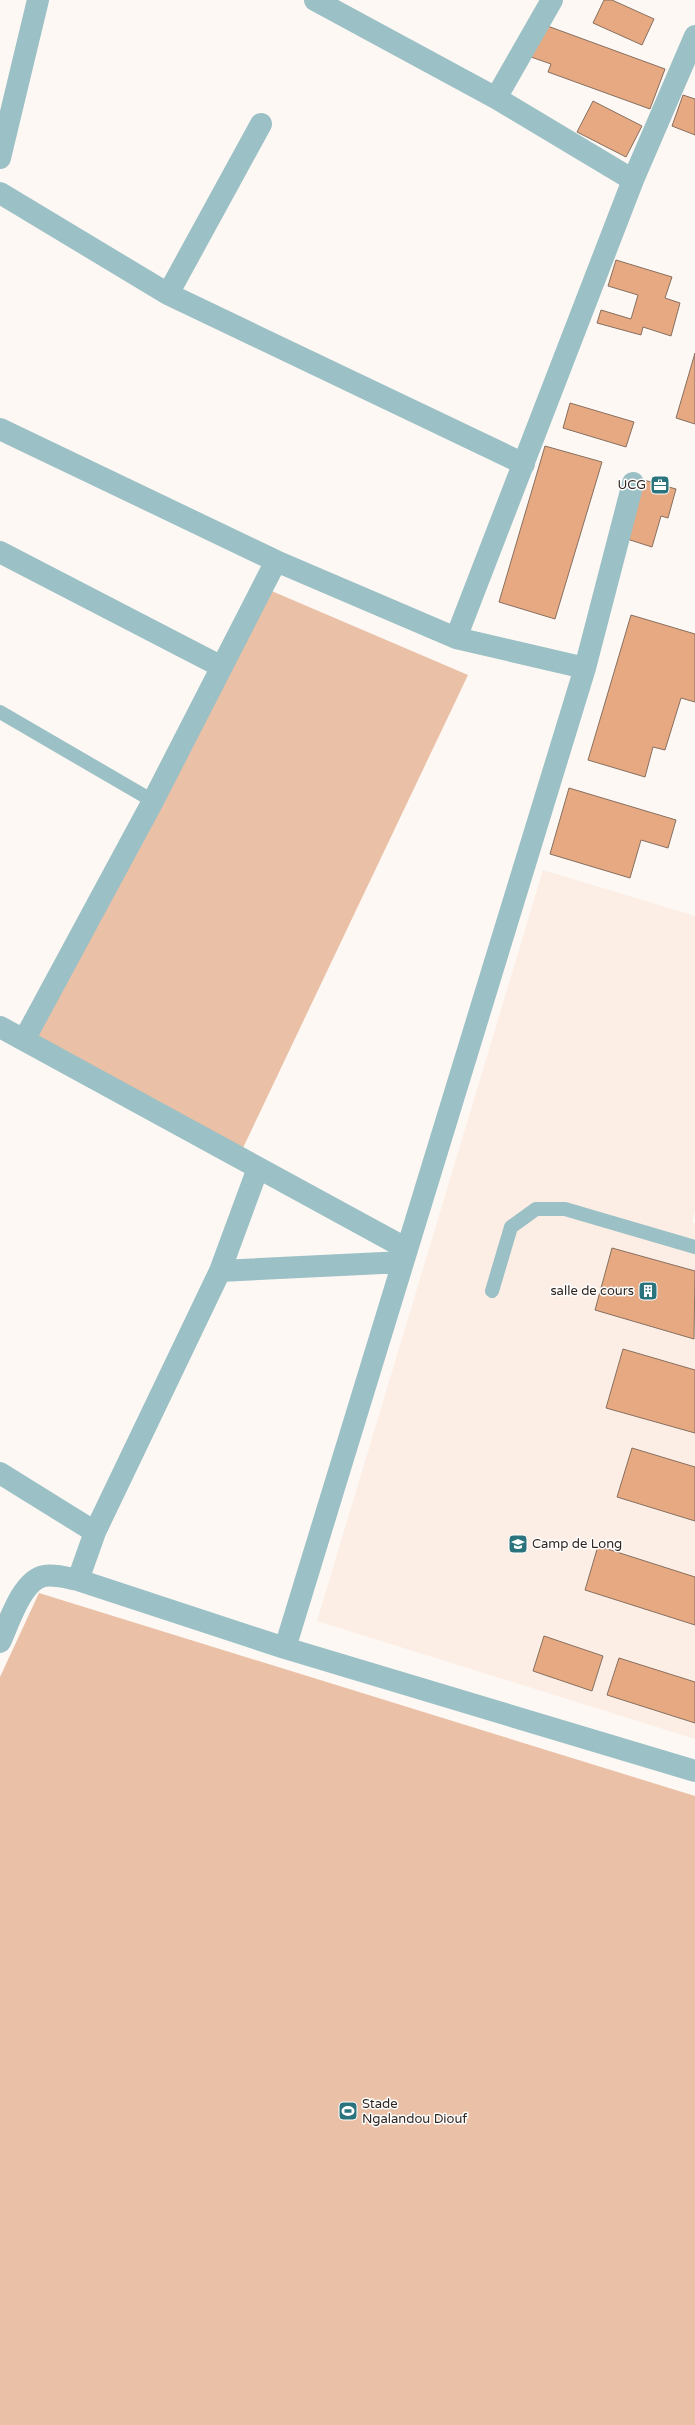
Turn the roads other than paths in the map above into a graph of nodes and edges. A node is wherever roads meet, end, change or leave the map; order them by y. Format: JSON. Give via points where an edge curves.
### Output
{"nodes":[{"id":1,"x":38,"y":0,"type":"edge"},
{"id":2,"x":315,"y":0,"type":"edge"},
{"id":3,"x":552,"y":0,"type":"edge"},
{"id":4,"x":695,"y":36,"type":"edge"},
{"id":5,"x":496,"y":98,"type":"junction"},
{"id":6,"x":261,"y":124,"type":"dead end"},
{"id":7,"x":0,"y":158,"type":"edge"},
{"id":8,"x":632,"y":180,"type":"junction"},
{"id":9,"x":0,"y":193,"type":"edge"},
{"id":10,"x":168,"y":294,"type":"junction"},
{"id":11,"x":0,"y":429,"type":"edge"},
{"id":12,"x":524,"y":464,"type":"junction"},
{"id":13,"x":633,"y":483,"type":"dead end"},
{"id":14,"x":0,"y":552,"type":"edge"},
{"id":15,"x":276,"y":562,"type":"junction"},
{"id":16,"x":456,"y":638,"type":"junction"},
{"id":17,"x":220,"y":666,"type":"junction"},
{"id":18,"x":586,"y":668,"type":"junction"},
{"id":19,"x":0,"y":712,"type":"edge"},
{"id":20,"x":153,"y":801,"type":"junction"},
{"id":21,"x":0,"y":1027,"type":"edge"},
{"id":22,"x":24,"y":1040,"type":"junction"},
{"id":23,"x":258,"y":1168,"type":"junction"},
{"id":24,"x":695,"y":1247,"type":"edge"},
{"id":25,"x":405,"y":1255,"type":"junction"},
{"id":26,"x":220,"y":1271,"type":"junction"},
{"id":27,"x":492,"y":1291,"type":"dead end"},
{"id":28,"x":0,"y":1473,"type":"edge"},
{"id":29,"x":95,"y":1532,"type":"junction"},
{"id":30,"x":78,"y":1580,"type":"junction"},
{"id":31,"x":0,"y":1642,"type":"edge"},
{"id":32,"x":285,"y":1648,"type":"junction"},
{"id":33,"x":695,"y":1771,"type":"edge"}],
"edges":[{"from":1,"to":7,"type":"street"},
{"from":2,"to":5,"type":"street"},
{"from":3,"to":5,"type":"street"},
{"from":4,"to":8,"type":"street"},
{"from":5,"to":8,"type":"street"},
{"from":6,"to":10,"type":"street"},
{"from":8,"to":12,"type":"street"},
{"from":9,"to":10,"type":"street"},
{"from":10,"to":12,"type":"street"},
{"from":11,"to":15,"type":"street"},
{"from":12,"to":16,"type":"street"},
{"from":13,"to":18,"type":"street"},
{"from":14,"to":17,"type":"street"},
{"from":15,"to":16,"type":"street"},
{"from":15,"to":17,"type":"street"},
{"from":16,"to":18,"type":"street"},
{"from":17,"to":20,"type":"street"},
{"from":18,"to":25,"type":"street"},
{"from":19,"to":20,"type":"lane"},
{"from":20,"to":22,"type":"street"},
{"from":21,"to":22,"type":"street"},
{"from":22,"to":23,"type":"street"},
{"from":23,"to":25,"type":"street"},
{"from":23,"to":26,"type":"street"},
{"from":24,"to":27,"type":"lane","via":[[565,1209],[536,1209],[511,1227]]},
{"from":25,"to":26,"type":"street"},
{"from":25,"to":32,"type":"street"},
{"from":26,"to":29,"type":"street"},
{"from":28,"to":29,"type":"street"},
{"from":29,"to":30,"type":"street"},
{"from":30,"to":31,"type":"street","via":[[43,1576],[26,1586]]},
{"from":30,"to":32,"type":"street"},
{"from":32,"to":33,"type":"street"}]}
